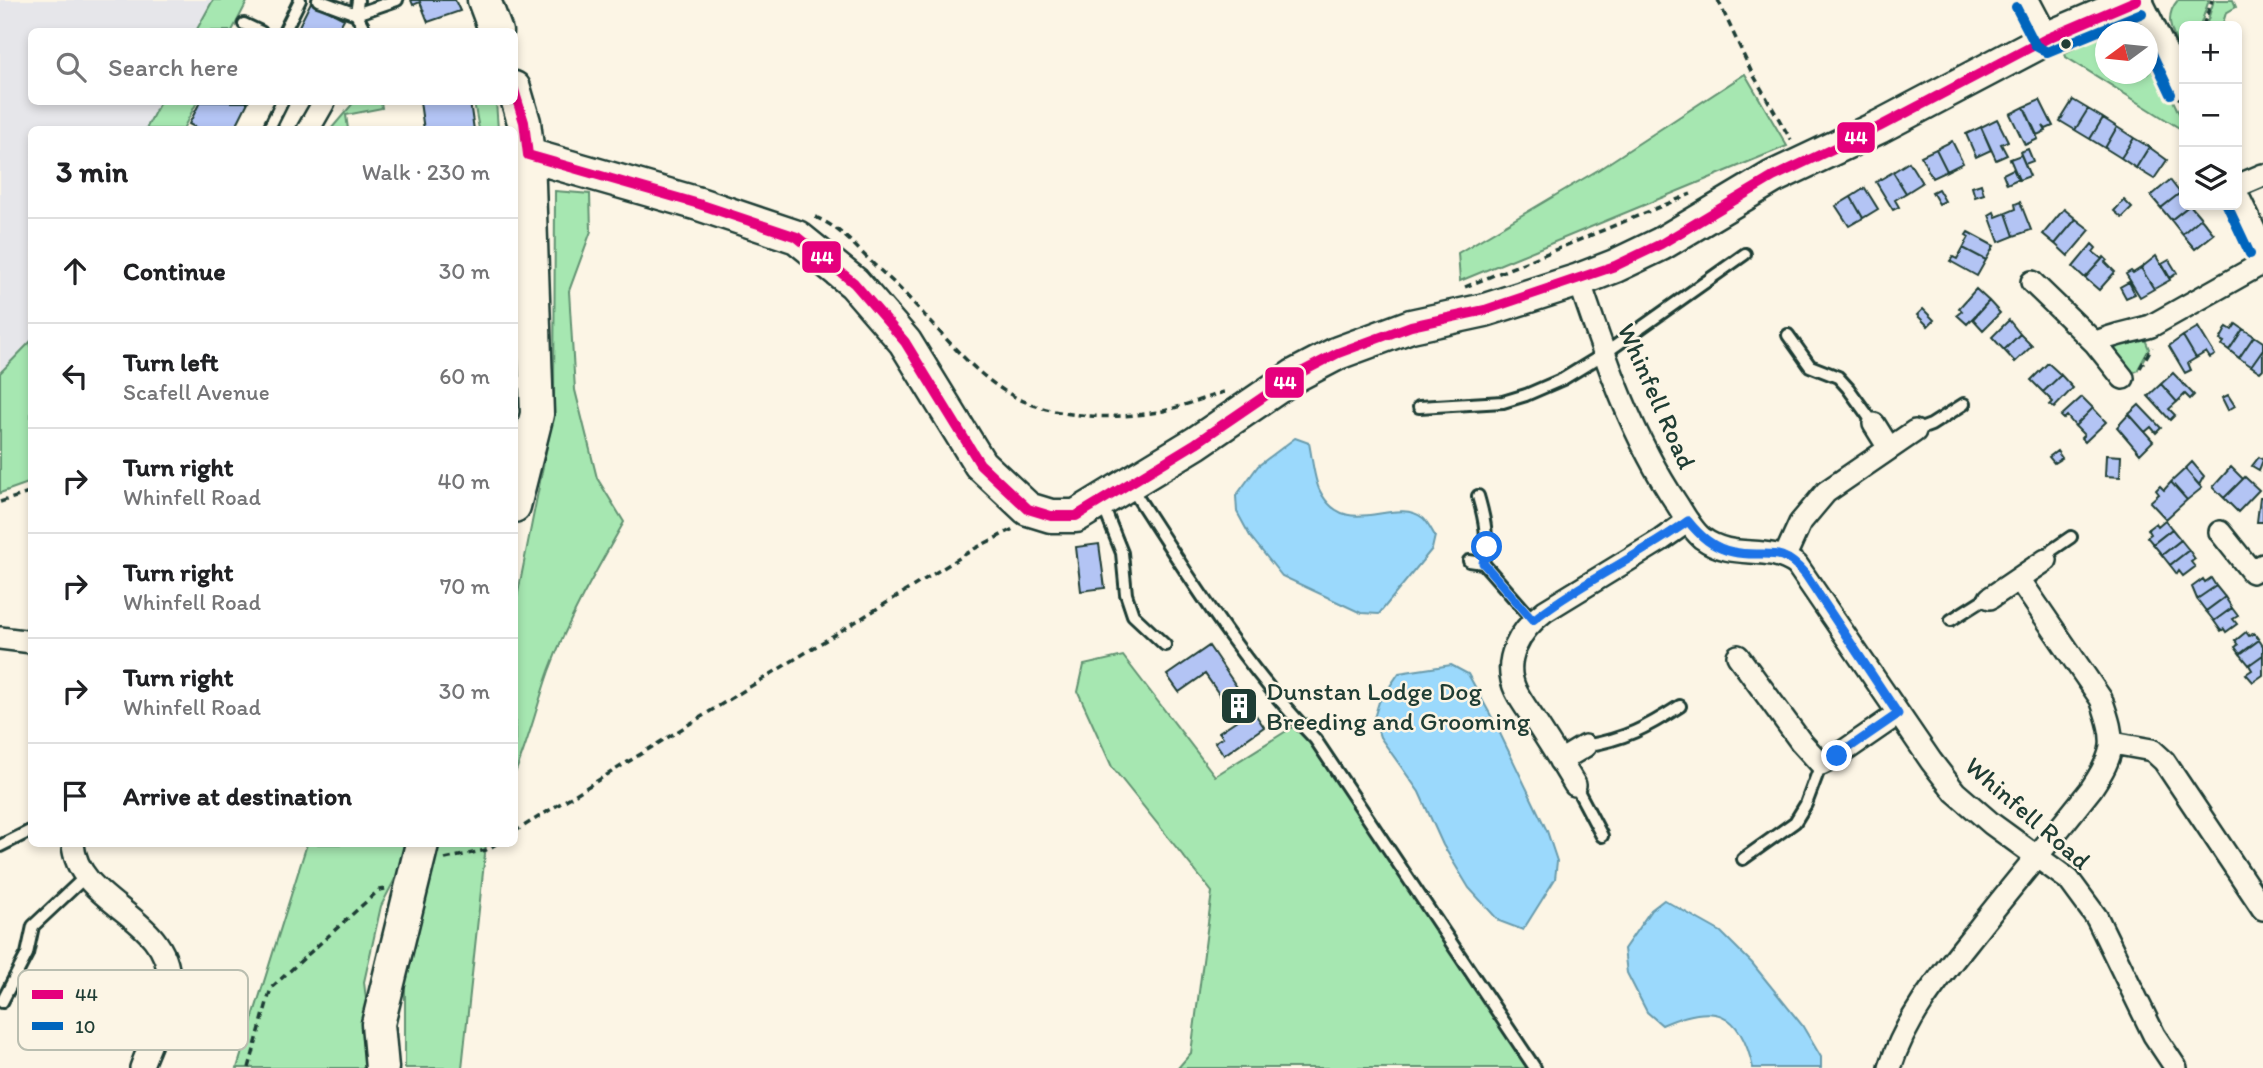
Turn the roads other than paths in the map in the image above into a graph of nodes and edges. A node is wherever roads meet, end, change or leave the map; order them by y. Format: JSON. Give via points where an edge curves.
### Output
{"nodes":[{"id":1,"x":318,"y":0,"type":"edge"},
{"id":2,"x":358,"y":0,"type":"edge"},
{"id":3,"x":397,"y":0,"type":"edge"},
{"id":4,"x":2028,"y":0,"type":"edge"},
{"id":5,"x":2139,"y":0,"type":"edge"},
{"id":6,"x":298,"y":1,"type":"edge"},
{"id":7,"x":356,"y":13,"type":"junction"},
{"id":8,"x":244,"y":24,"type":"dead end"},
{"id":9,"x":252,"y":28,"type":"edge"},
{"id":10,"x":286,"y":28,"type":"edge"},
{"id":11,"x":364,"y":28,"type":"edge"},
{"id":12,"x":2048,"y":38,"type":"junction"},
{"id":13,"x":2182,"y":84,"type":"edge"},
{"id":14,"x":518,"y":102,"type":"edge"},
{"id":15,"x":280,"y":105,"type":"edge"},
{"id":16,"x":319,"y":105,"type":"edge"},
{"id":17,"x":270,"y":126,"type":"edge"},
{"id":18,"x":309,"y":126,"type":"edge"},
{"id":19,"x":528,"y":155,"type":"junction"},
{"id":20,"x":2263,"y":175,"type":"edge"},
{"id":21,"x":2242,"y":184,"type":"edge"},
{"id":22,"x":2242,"y":204,"type":"edge"},
{"id":23,"x":2263,"y":247,"type":"edge"},
{"id":24,"x":1745,"y":254,"type":"dead end"},
{"id":25,"x":2263,"y":263,"type":"edge"},
{"id":26,"x":1579,"y":280,"type":"junction"},
{"id":27,"x":2032,"y":282,"type":"dead end"},
{"id":28,"x":1788,"y":335,"type":"dead end"},
{"id":29,"x":2095,"y":343,"type":"junction"},
{"id":30,"x":1604,"y":354,"type":"junction"},
{"id":31,"x":2123,"y":377,"type":"road end"},
{"id":32,"x":1964,"y":404,"type":"dead end"},
{"id":33,"x":1419,"y":407,"type":"dead end"},
{"id":34,"x":1874,"y":424,"type":"joint"},
{"id":35,"x":1915,"y":431,"type":"joint"},
{"id":36,"x":1889,"y":448,"type":"junction"},
{"id":37,"x":1128,"y":484,"type":"junction"},
{"id":38,"x":518,"y":490,"type":"edge"},
{"id":39,"x":1478,"y":496,"type":"dead end"},
{"id":40,"x":1101,"y":501,"type":"junction"},
{"id":41,"x":1688,"y":521,"type":"junction"},
{"id":42,"x":2220,"y":532,"type":"dead end"},
{"id":43,"x":2071,"y":537,"type":"dead end"},
{"id":44,"x":1785,"y":556,"type":"junction"},
{"id":45,"x":2046,"y":560,"type":"joint"},
{"id":46,"x":1469,"y":561,"type":"dead end"},
{"id":47,"x":1483,"y":563,"type":"junction"},
{"id":48,"x":2259,"y":574,"type":"edge"},
{"id":49,"x":2019,"y":579,"type":"junction"},
{"id":50,"x":1990,"y":598,"type":"joint"},
{"id":51,"x":1533,"y":620,"type":"junction"},
{"id":52,"x":1951,"y":620,"type":"dead end"},
{"id":53,"x":0,"y":638,"type":"edge"},
{"id":54,"x":28,"y":642,"type":"edge"},
{"id":55,"x":1165,"y":645,"type":"dead end"},
{"id":56,"x":1738,"y":656,"type":"dead end"},
{"id":57,"x":1680,"y":706,"type":"dead end"},
{"id":58,"x":1898,"y":714,"type":"junction"},
{"id":59,"x":2113,"y":743,"type":"junction"},
{"id":60,"x":1585,"y":746,"type":"joint"},
{"id":61,"x":1560,"y":761,"type":"junction"},
{"id":62,"x":1821,"y":764,"type":"junction"},
{"id":63,"x":1575,"y":785,"type":"joint"},
{"id":64,"x":28,"y":832,"type":"edge"},
{"id":65,"x":1602,"y":836,"type":"dead end"},
{"id":66,"x":0,"y":846,"type":"edge"},
{"id":67,"x":73,"y":847,"type":"edge"},
{"id":68,"x":434,"y":851,"type":"edge"},
{"id":69,"x":2038,"y":855,"type":"junction"},
{"id":70,"x":1744,"y":859,"type":"dead end"},
{"id":71,"x":85,"y":877,"type":"junction"},
{"id":72,"x":2263,"y":909,"type":"edge"},
{"id":73,"x":19,"y":970,"type":"edge"},
{"id":74,"x":168,"y":970,"type":"edge"},
{"id":75,"x":18,"y":971,"type":"edge"},
{"id":76,"x":2,"y":1002,"type":"dead end"},
{"id":77,"x":148,"y":1050,"type":"edge"},
{"id":78,"x":141,"y":1068,"type":"edge"},
{"id":79,"x":382,"y":1068,"type":"edge"},
{"id":80,"x":1535,"y":1068,"type":"edge"},
{"id":81,"x":1890,"y":1068,"type":"edge"},
{"id":82,"x":2176,"y":1068,"type":"edge"}],
"edges":[{"from":1,"to":7,"type":"lane"},
{"from":2,"to":7,"type":"lane"},
{"from":3,"to":7,"type":"lane"},
{"from":4,"to":12,"type":"street"},
{"from":5,"to":12,"type":"street"},
{"from":5,"to":13,"type":"street"},
{"from":6,"to":10,"type":"lane"},
{"from":7,"to":11,"type":"lane"},
{"from":8,"to":9,"type":"lane"},
{"from":12,"to":26,"type":"street","via":[[1773,177],[1661,244]]},
{"from":14,"to":19,"type":"street"},
{"from":15,"to":17,"type":"lane"},
{"from":16,"to":18,"type":"street"},
{"from":19,"to":38,"type":"street","via":[[537,414]]},
{"from":19,"to":40,"type":"street","via":[[797,237],[854,283],[905,342],[980,464],[1028,509],[1051,516],[1076,516]]},
{"from":20,"to":21,"type":"street"},
{"from":22,"to":23,"type":"street"},
{"from":24,"to":30,"type":"lane"},
{"from":25,"to":29,"type":"street","via":[[2159,322]]},
{"from":26,"to":30,"type":"street","name":"Whinfell Road"},
{"from":26,"to":37,"type":"street","via":[[1485,310],[1411,326],[1338,353],[1294,376]]},
{"from":27,"to":29,"type":"street"},
{"from":28,"to":34,"type":"lane","via":[[1810,366],[1838,377]]},
{"from":29,"to":31,"type":"street"},
{"from":30,"to":33,"type":"lane","via":[[1563,379],[1503,402]]},
{"from":30,"to":41,"type":"street","name":"Whinfell Road","via":[[1640,440]]},
{"from":32,"to":35,"type":"lane"},
{"from":34,"to":36,"type":"street"},
{"from":35,"to":36,"type":"street"},
{"from":36,"to":44,"type":"street","via":[[1813,505]]},
{"from":37,"to":40,"type":"street"},
{"from":37,"to":80,"type":"lane","via":[[1218,619],[1285,708],[1315,738]]},
{"from":39,"to":47,"type":"lane","via":[[1487,528]]},
{"from":40,"to":55,"type":"lane","via":[[1122,553],[1133,615]]},
{"from":41,"to":44,"type":"street","name":"Whinfell Road","via":[[1716,547]]},
{"from":41,"to":51,"type":"street"},
{"from":42,"to":48,"type":"street"},
{"from":43,"to":45,"type":"lane"},
{"from":44,"to":58,"type":"street","name":"Whinfell Road","via":[[1805,574]]},
{"from":45,"to":49,"type":"street"},
{"from":46,"to":47,"type":"lane"},
{"from":47,"to":51,"type":"lane"},
{"from":49,"to":50,"type":"street"},
{"from":49,"to":59,"type":"street","via":[[2101,699]]},
{"from":50,"to":52,"type":"lane"},
{"from":51,"to":61,"type":"street","via":[[1512,652],[1515,690]]},
{"from":53,"to":54,"type":"street"},
{"from":56,"to":62,"type":"street"},
{"from":57,"to":60,"type":"lane","via":[[1641,730]]},
{"from":58,"to":62,"type":"street"},
{"from":58,"to":69,"type":"street","name":"Whinfell Road","via":[[1955,792]]},
{"from":59,"to":69,"type":"street","via":[[2091,789]]},
{"from":59,"to":72,"type":"street","via":[[2152,751],[2164,761]]},
{"from":60,"to":61,"type":"street"},
{"from":61,"to":63,"type":"street"},
{"from":62,"to":70,"type":"lane","via":[[1795,822]]},
{"from":63,"to":65,"type":"lane"},
{"from":64,"to":66,"type":"lane"},
{"from":67,"to":71,"type":"street"},
{"from":68,"to":79,"type":"street","via":[[411,881],[378,1024]]},
{"from":69,"to":81,"type":"street","via":[[1911,1017]]},
{"from":69,"to":82,"type":"street","name":"Whinfell Road","via":[[2068,880],[2097,918],[2154,1035]]},
{"from":71,"to":73,"type":"lane","via":[[33,926]]},
{"from":71,"to":74,"type":"street","via":[[158,944]]},
{"from":75,"to":76,"type":"lane"},
{"from":77,"to":78,"type":"street"}]}
